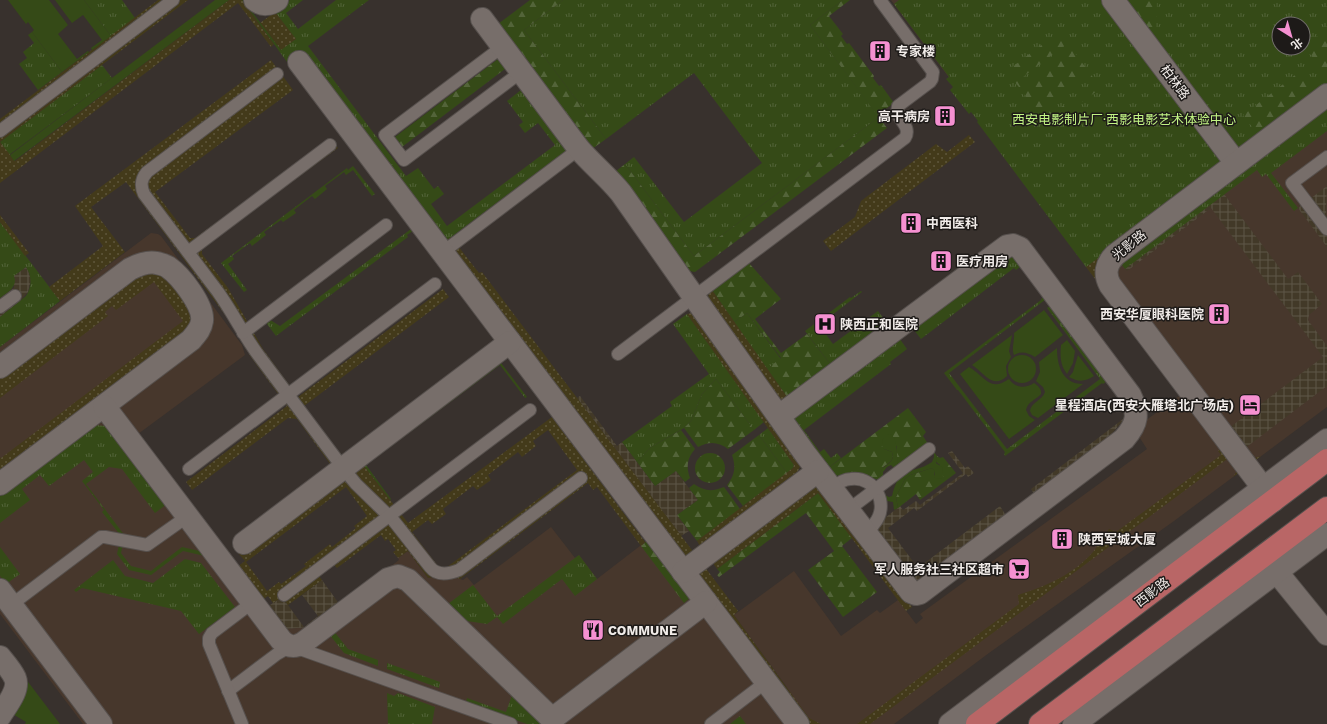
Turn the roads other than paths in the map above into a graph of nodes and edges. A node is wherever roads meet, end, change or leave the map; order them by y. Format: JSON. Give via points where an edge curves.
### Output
{"nodes":[{"id":1,"x":173,"y":0,"type":"edge"},
{"id":2,"x":255,"y":0,"type":"edge"},
{"id":3,"x":277,"y":0,"type":"edge"},
{"id":4,"x":880,"y":0,"type":"edge"},
{"id":5,"x":1113,"y":0,"type":"edge"},
{"id":6,"x":482,"y":19,"type":"dead end"},
{"id":7,"x":502,"y":47,"type":"junction"},
{"id":8,"x":299,"y":62,"type":"dead end"},
{"id":9,"x":521,"y":72,"type":"junction"},
{"id":10,"x":277,"y":74,"type":"dead end"},
{"id":11,"x":1327,"y":95,"type":"edge"},
{"id":12,"x":0,"y":130,"type":"edge"},
{"id":13,"x":330,"y":145,"type":"dead end"},
{"id":14,"x":579,"y":149,"type":"junction"},
{"id":15,"x":1327,"y":157,"type":"edge"},
{"id":16,"x":1236,"y":163,"type":"junction"},
{"id":17,"x":386,"y":225,"type":"dead end"},
{"id":18,"x":1327,"y":229,"type":"edge"},
{"id":19,"x":188,"y":252,"type":"junction"},
{"id":20,"x":443,"y":252,"type":"junction"},
{"id":21,"x":435,"y":284,"type":"dead end"},
{"id":22,"x":15,"y":296,"type":"dead end"},
{"id":23,"x":694,"y":297,"type":"junction"},
{"id":24,"x":0,"y":307,"type":"edge"},
{"id":25,"x":243,"y":333,"type":"junction"},
{"id":26,"x":510,"y":342,"type":"junction"},
{"id":27,"x":618,"y":354,"type":"dead end"},
{"id":28,"x":0,"y":367,"type":"edge"},
{"id":29,"x":288,"y":394,"type":"junction"},
{"id":30,"x":104,"y":406,"type":"junction"},
{"id":31,"x":530,"y":410,"type":"dead end"},
{"id":32,"x":779,"y":416,"type":"junction"},
{"id":33,"x":1327,"y":440,"type":"edge"},
{"id":34,"x":929,"y":449,"type":"dead end"},
{"id":35,"x":1327,"y":460,"type":"edge"},
{"id":36,"x":343,"y":468,"type":"junction"},
{"id":37,"x":189,"y":469,"type":"dead end"},
{"id":38,"x":818,"y":470,"type":"junction"},
{"id":39,"x":581,"y":478,"type":"dead end"},
{"id":40,"x":0,"y":484,"type":"edge"},
{"id":41,"x":832,"y":489,"type":"junction"},
{"id":42,"x":875,"y":489,"type":"junction"},
{"id":43,"x":1268,"y":494,"type":"junction"},
{"id":44,"x":1327,"y":508,"type":"edge"},
{"id":45,"x":848,"y":510,"type":"junction"},
{"id":46,"x":188,"y":516,"type":"junction"},
{"id":47,"x":388,"y":516,"type":"junction"},
{"id":48,"x":864,"y":532,"type":"junction"},
{"id":49,"x":1327,"y":534,"type":"edge"},
{"id":50,"x":244,"y":542,"type":"dead end"},
{"id":51,"x":1270,"y":564,"type":"junction"},
{"id":52,"x":683,"y":572,"type":"junction"},
{"id":53,"x":284,"y":595,"type":"dead end"},
{"id":54,"x":6,"y":597,"type":"edge"},
{"id":55,"x":253,"y":602,"type":"junction"},
{"id":56,"x":706,"y":602,"type":"junction"},
{"id":57,"x":1327,"y":634,"type":"edge"},
{"id":58,"x":0,"y":657,"type":"edge"},
{"id":59,"x":766,"y":682,"type":"junction"},
{"id":60,"x":228,"y":690,"type":"junction"},
{"id":61,"x":0,"y":716,"type":"edge"},
{"id":62,"x":548,"y":721,"type":"edge"},
{"id":63,"x":101,"y":724,"type":"edge"},
{"id":64,"x":242,"y":724,"type":"edge"},
{"id":65,"x":511,"y":724,"type":"edge"},
{"id":66,"x":711,"y":724,"type":"edge"},
{"id":67,"x":798,"y":724,"type":"edge"},
{"id":68,"x":950,"y":724,"type":"edge"},
{"id":69,"x":977,"y":724,"type":"edge"},
{"id":70,"x":1040,"y":724,"type":"edge"},
{"id":71,"x":1074,"y":724,"type":"edge"}],
"edges":[{"from":1,"to":12,"type":"lane"},
{"from":2,"to":3,"type":"street","via":[[269,4]]},
{"from":4,"to":23,"type":"lane","via":[[933,72],[930,82],[898,106],[897,113],[908,133]]},
{"from":5,"to":16,"type":"street","name":"柏林路"},
{"from":6,"to":7,"type":"street"},
{"from":7,"to":9,"type":"street"},
{"from":7,"to":9,"type":"lane","via":[[385,135],[394,148],[404,160]]},
{"from":8,"to":20,"type":"street"},
{"from":9,"to":14,"type":"street"},
{"from":10,"to":19,"type":"lane","via":[[143,177],[141,188],[144,194]]},
{"from":11,"to":16,"type":"street","name":"光影路"},
{"from":13,"to":19,"type":"lane"},
{"from":14,"to":20,"type":"lane"},
{"from":14,"to":23,"type":"street","via":[[621,193]]},
{"from":15,"to":18,"type":"lane","via":[[1292,183]]},
{"from":16,"to":43,"type":"street","name":"光影路","via":[[1115,255],[1109,261],[1106,273],[1110,285]]},
{"from":17,"to":25,"type":"lane"},
{"from":19,"to":25,"type":"lane","via":[[228,306]]},
{"from":20,"to":26,"type":"street"},
{"from":21,"to":29,"type":"lane"},
{"from":22,"to":24,"type":"lane"},
{"from":23,"to":27,"type":"lane"},
{"from":23,"to":32,"type":"street"},
{"from":25,"to":29,"type":"lane"},
{"from":26,"to":36,"type":"street"},
{"from":26,"to":52,"type":"street"},
{"from":28,"to":30,"type":"street","via":[[130,269],[142,263],[155,262],[167,266],[177,275],[202,311],[202,322],[198,332]]},
{"from":29,"to":36,"type":"lane"},
{"from":29,"to":37,"type":"lane"},
{"from":30,"to":40,"type":"street"},
{"from":30,"to":46,"type":"street"},
{"from":31,"to":47,"type":"lane"},
{"from":32,"to":38,"type":"street"},
{"from":32,"to":48,"type":"street","via":[[1010,245],[1020,248],[1136,406],[1136,418],[1124,439],[920,593],[908,590]]},
{"from":33,"to":43,"type":"street"},
{"from":34,"to":42,"type":"lane"},
{"from":35,"to":43,"type":"main road","name":"西影路"},
{"from":36,"to":47,"type":"lane"},
{"from":36,"to":50,"type":"street"},
{"from":38,"to":41,"type":"street"},
{"from":38,"to":52,"type":"street"},
{"from":39,"to":47,"type":"lane","via":[[453,572],[440,573],[432,570]]},
{"from":41,"to":42,"type":"lane","via":[[840,482],[861,479]]},
{"from":41,"to":45,"type":"street"},
{"from":42,"to":45,"type":"lane"},
{"from":42,"to":48,"type":"lane","via":[[880,496],[879,517],[873,526]]},
{"from":43,"to":68,"type":"street"},
{"from":43,"to":69,"type":"main road","name":"西影路"},
{"from":44,"to":51,"type":"main road"},
{"from":45,"to":48,"type":"street"},
{"from":46,"to":54,"type":"lane","via":[[147,545],[100,538]]},
{"from":46,"to":55,"type":"street"},
{"from":47,"to":53,"type":"lane"},
{"from":49,"to":51,"type":"street"},
{"from":51,"to":57,"type":"street"},
{"from":51,"to":70,"type":"main road"},
{"from":51,"to":71,"type":"street"},
{"from":52,"to":56,"type":"street"},
{"from":54,"to":63,"type":"street"},
{"from":55,"to":60,"type":"lane","via":[[209,638],[209,644]]},
{"from":55,"to":62,"type":"street","via":[[281,640],[291,646],[297,646],[388,579],[403,577]]},
{"from":56,"to":59,"type":"street"},
{"from":56,"to":62,"type":"street"},
{"from":58,"to":61,"type":"street","via":[[17,683]]},
{"from":59,"to":66,"type":"lane"},
{"from":59,"to":67,"type":"street"},
{"from":60,"to":64,"type":"lane"},
{"from":60,"to":65,"type":"lane","via":[[284,650],[297,648]]}]}
